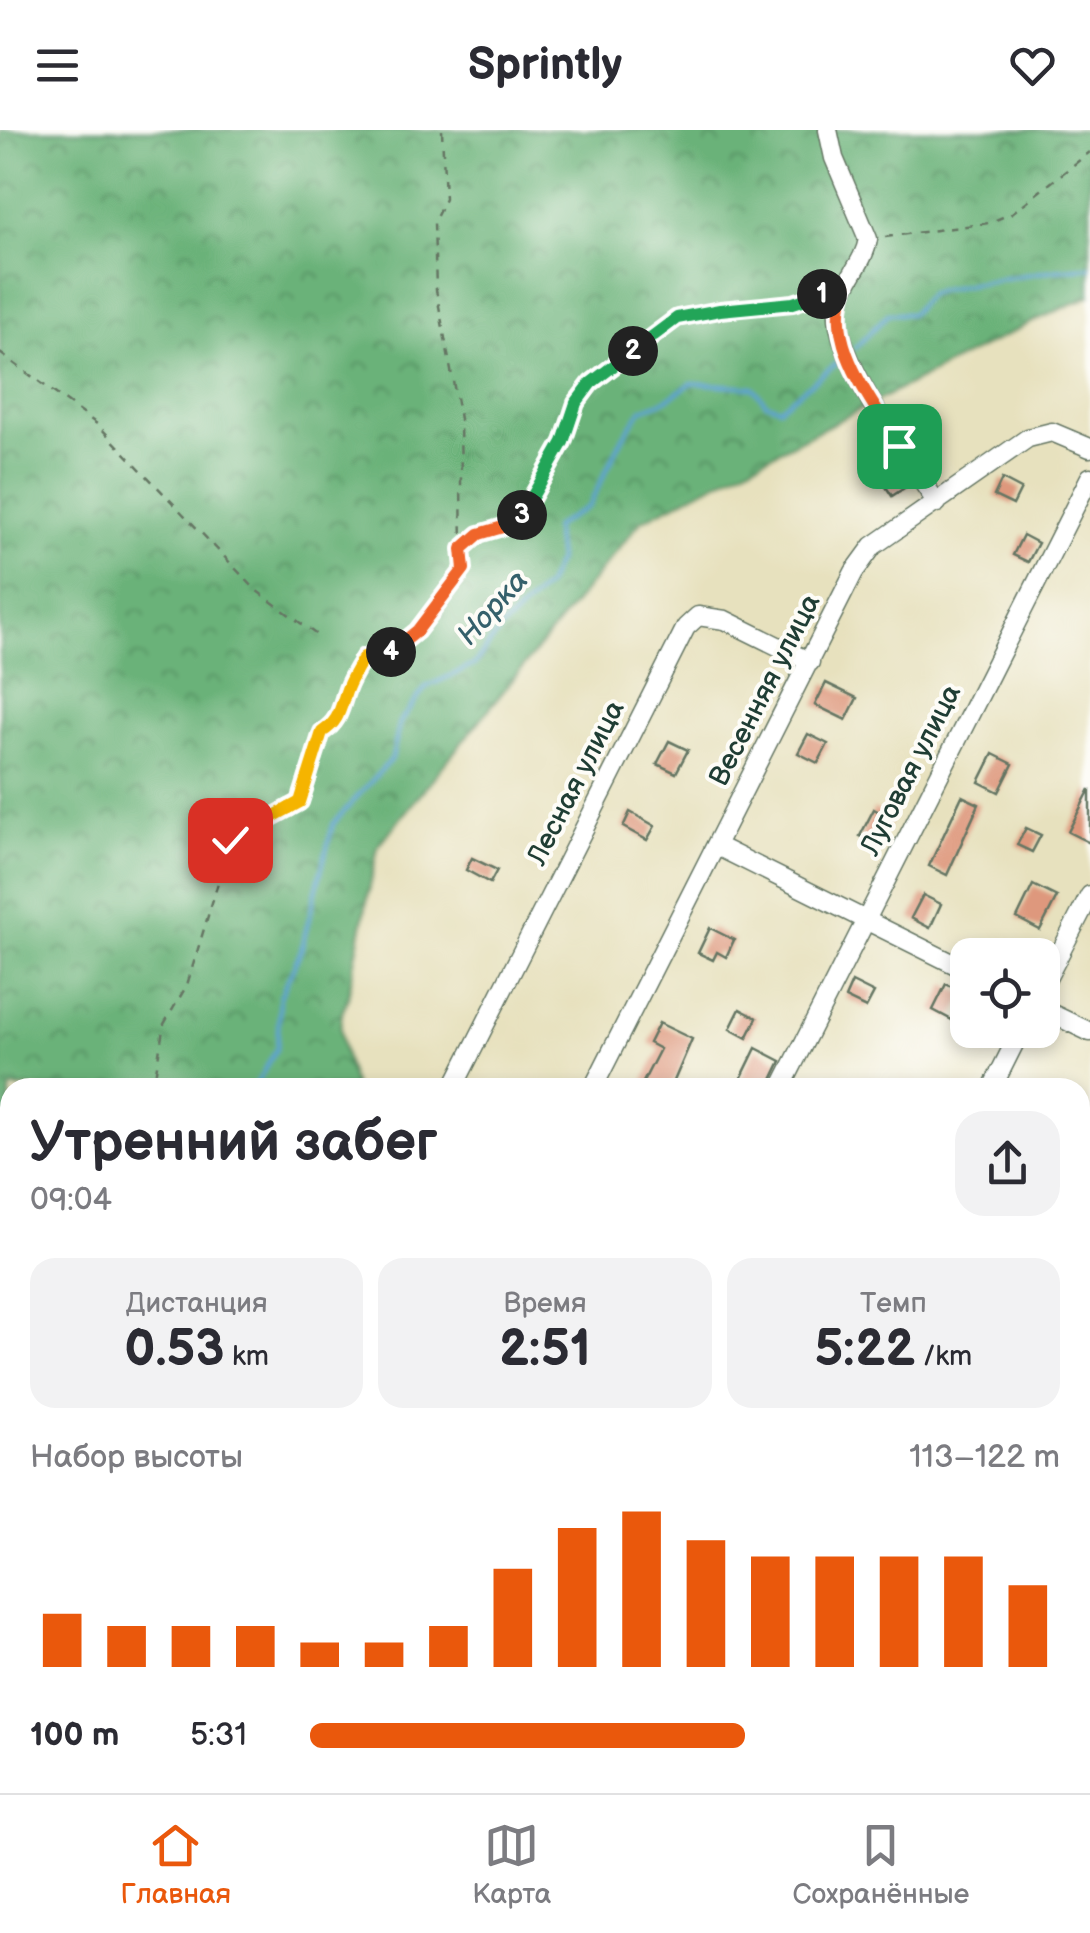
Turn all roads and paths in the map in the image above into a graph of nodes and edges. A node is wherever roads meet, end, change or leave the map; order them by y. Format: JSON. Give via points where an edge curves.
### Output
{"nodes":[{"id":1,"x":442,"y":130,"type":"edge"},
{"id":2,"x":828,"y":130,"type":"edge"},
{"id":3,"x":1090,"y":152,"type":"edge"},
{"id":4,"x":868,"y":239,"type":"junction"},
{"id":5,"x":846,"y":286,"type":"junction"},
{"id":6,"x":0,"y":353,"type":"edge"},
{"id":7,"x":1090,"y":448,"type":"edge"},
{"id":8,"x":1090,"y":477,"type":"edge"},
{"id":9,"x":937,"y":504,"type":"junction"},
{"id":10,"x":462,"y":549,"type":"junction"},
{"id":11,"x":321,"y":638,"type":"dead end"},
{"id":12,"x":810,"y":662,"type":"junction"},
{"id":13,"x":717,"y":846,"type":"junction"},
{"id":14,"x":1090,"y":896,"type":"edge"},
{"id":15,"x":866,"y":920,"type":"junction"},
{"id":16,"x":1060,"y":954,"type":"edge"},
{"id":17,"x":950,"y":962,"type":"edge"},
{"id":18,"x":1060,"y":1018,"type":"edge"},
{"id":19,"x":1090,"y":1032,"type":"edge"},
{"id":20,"x":1012,"y":1048,"type":"edge"},
{"id":21,"x":156,"y":1078,"type":"edge"},
{"id":22,"x":457,"y":1078,"type":"edge"},
{"id":23,"x":599,"y":1078,"type":"edge"},
{"id":24,"x":786,"y":1078,"type":"edge"},
{"id":25,"x":997,"y":1078,"type":"edge"}],
"edges":[{"from":1,"to":10,"type":"path","via":[[446,199],[434,222],[436,290],[460,419]]},
{"from":2,"to":4,"type":"street"},
{"from":3,"to":4,"type":"path","via":[[989,224]]},
{"from":4,"to":5,"type":"street"},
{"from":5,"to":9,"type":"street","via":[[838,304],[843,345]]},
{"from":5,"to":10,"type":"path","via":[[793,303],[677,318],[591,383],[527,511]]},
{"from":6,"to":11,"type":"path","via":[[97,424],[258,592]]},
{"from":7,"to":9,"type":"street","name":"Весенняя улица","via":[[1052,432],[1028,438]]},
{"from":8,"to":15,"type":"street","name":"Луговая улица"},
{"from":9,"to":12,"type":"street","name":"Весенняя улица","via":[[874,546]]},
{"from":10,"to":21,"type":"path","via":[[464,569],[417,631],[395,651],[364,657],[344,708],[322,732],[300,802],[230,840],[187,985],[164,1024]]},
{"from":12,"to":13,"type":"street","name":"Весенняя улица"},
{"from":12,"to":22,"type":"street","name":"Лесная улица","via":[[725,620],[698,616],[686,627]]},
{"from":13,"to":15,"type":"street"},
{"from":13,"to":23,"type":"street","name":"Весенняя улица"},
{"from":14,"to":16,"type":"street"},
{"from":15,"to":17,"type":"street"},
{"from":15,"to":24,"type":"street","name":"Луговая улица"},
{"from":18,"to":19,"type":"street"},
{"from":20,"to":25,"type":"street"}]}
